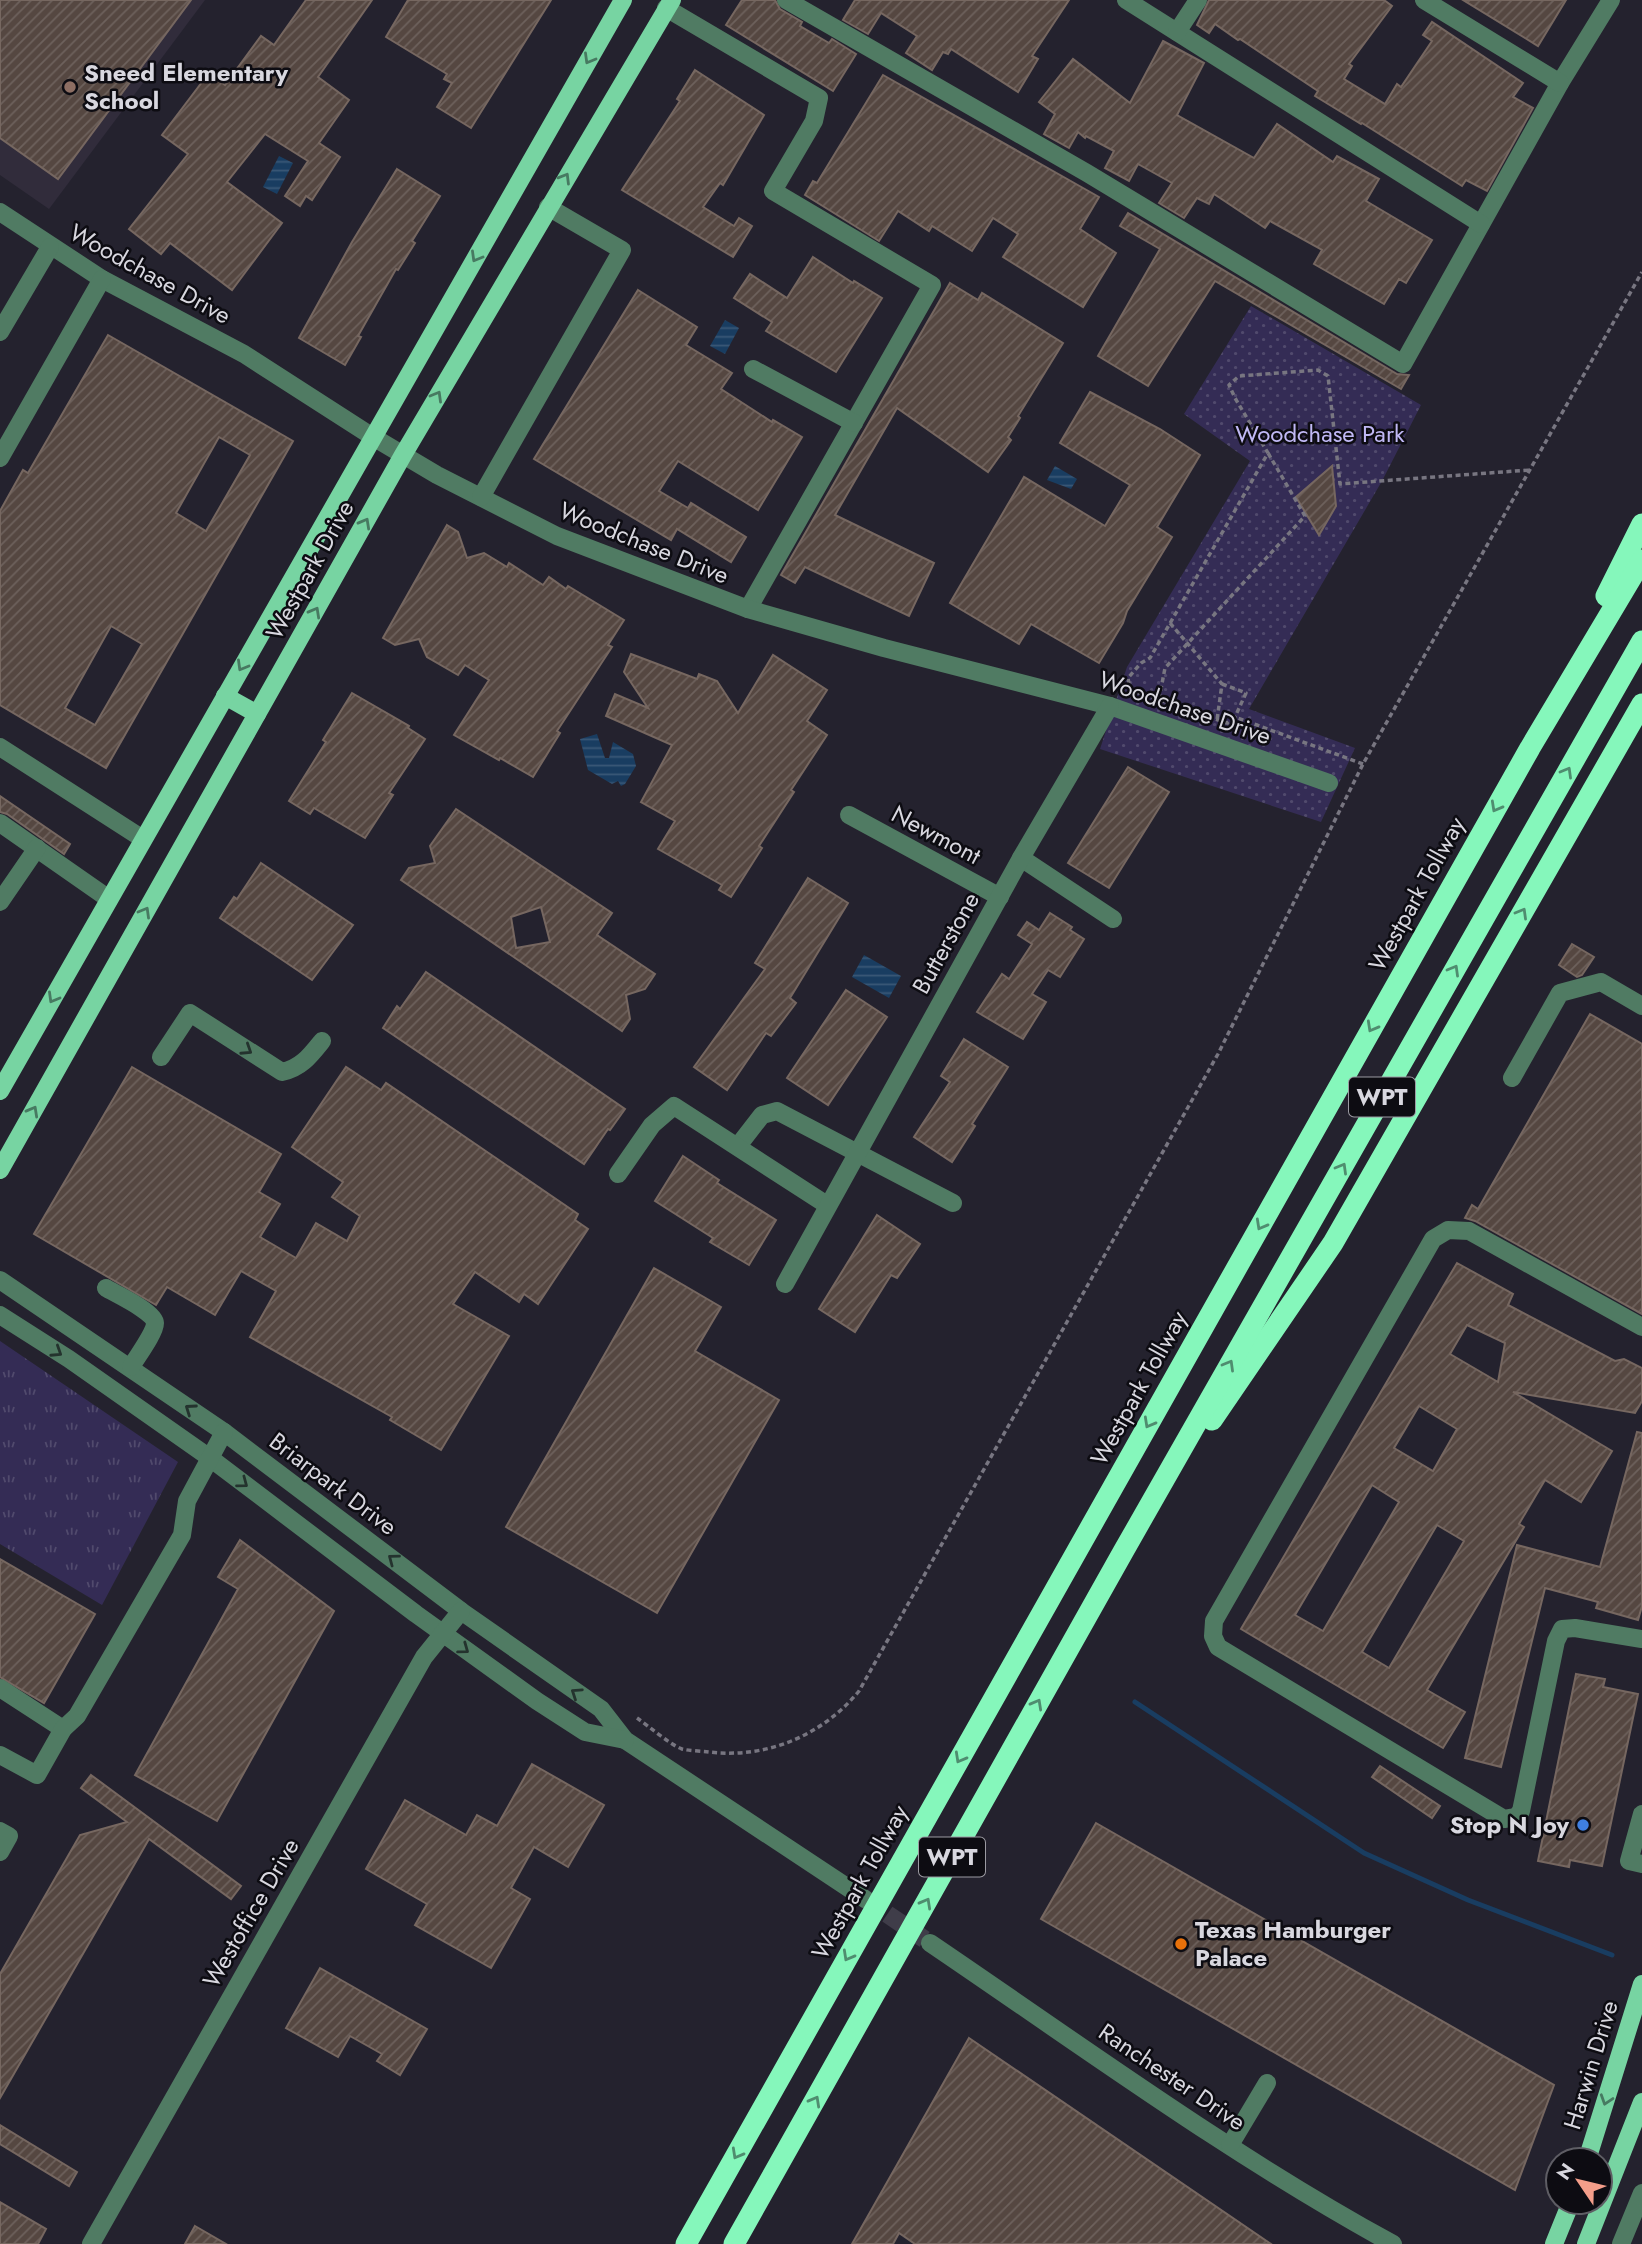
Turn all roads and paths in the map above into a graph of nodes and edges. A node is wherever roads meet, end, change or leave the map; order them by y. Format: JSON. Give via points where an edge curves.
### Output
{"nodes":[{"id":1,"x":623,"y":0,"type":"edge"},
{"id":2,"x":786,"y":0,"type":"edge"},
{"id":3,"x":1126,"y":0,"type":"edge"},
{"id":4,"x":1198,"y":0,"type":"edge"},
{"id":5,"x":1424,"y":0,"type":"edge"},
{"id":6,"x":1611,"y":0,"type":"edge"},
{"id":7,"x":669,"y":4,"type":"edge"},
{"id":8,"x":1177,"y":32,"type":"junction"},
{"id":9,"x":1560,"y":83,"type":"junction"},
{"id":10,"x":548,"y":207,"type":"junction"},
{"id":11,"x":0,"y":212,"type":"edge"},
{"id":12,"x":1480,"y":224,"type":"junction"},
{"id":13,"x":50,"y":247,"type":"junction"},
{"id":14,"x":1642,"y":272,"type":"edge"},
{"id":15,"x":102,"y":279,"type":"junction"},
{"id":16,"x":0,"y":332,"type":"edge"},
{"id":17,"x":753,"y":369,"type":"dead end"},
{"id":18,"x":853,"y":423,"type":"junction"},
{"id":19,"x":373,"y":437,"type":"junction"},
{"id":20,"x":1268,"y":453,"type":"junction"},
{"id":21,"x":403,"y":454,"type":"junction"},
{"id":22,"x":0,"y":458,"type":"edge"},
{"id":23,"x":1530,"y":470,"type":"junction"},
{"id":24,"x":481,"y":497,"type":"junction"},
{"id":25,"x":1642,"y":524,"type":"edge"},
{"id":26,"x":1642,"y":560,"type":"edge"},
{"id":27,"x":748,"y":609,"type":"junction"},
{"id":28,"x":1170,"y":623,"type":"junction"},
{"id":29,"x":1642,"y":641,"type":"edge"},
{"id":30,"x":1188,"y":644,"type":"junction"},
{"id":31,"x":1222,"y":684,"type":"junction"},
{"id":32,"x":225,"y":696,"type":"junction"},
{"id":33,"x":1159,"y":699,"type":"junction"},
{"id":34,"x":1642,"y":704,"type":"edge"},
{"id":35,"x":1110,"y":706,"type":"junction"},
{"id":36,"x":257,"y":714,"type":"junction"},
{"id":37,"x":1235,"y":717,"type":"junction"},
{"id":38,"x":1217,"y":720,"type":"junction"},
{"id":39,"x":0,"y":747,"type":"edge"},
{"id":40,"x":1530,"y":748,"type":"junction"},
{"id":41,"x":1363,"y":764,"type":"junction"},
{"id":42,"x":1329,"y":783,"type":"dead end"},
{"id":43,"x":849,"y":816,"type":"dead end"},
{"id":44,"x":0,"y":823,"type":"edge"},
{"id":45,"x":143,"y":839,"type":"junction"},
{"id":46,"x":37,"y":848,"type":"junction"},
{"id":47,"x":1021,"y":858,"type":"junction"},
{"id":48,"x":1000,"y":897,"type":"junction"},
{"id":49,"x":109,"y":899,"type":"junction"},
{"id":50,"x":0,"y":902,"type":"edge"},
{"id":51,"x":1113,"y":919,"type":"dead end"},
{"id":52,"x":1640,"y":999,"type":"edge"},
{"id":53,"x":322,"y":1041,"type":"dead end"},
{"id":54,"x":161,"y":1057,"type":"dead end"},
{"id":55,"x":1512,"y":1078,"type":"dead end"},
{"id":56,"x":0,"y":1091,"type":"edge"},
{"id":57,"x":738,"y":1146,"type":"junction"},
{"id":58,"x":856,"y":1153,"type":"junction"},
{"id":59,"x":0,"y":1170,"type":"edge"},
{"id":60,"x":618,"y":1174,"type":"dead end"},
{"id":61,"x":953,"y":1203,"type":"dead end"},
{"id":62,"x":827,"y":1205,"type":"junction"},
{"id":63,"x":0,"y":1280,"type":"edge"},
{"id":64,"x":785,"y":1284,"type":"dead end"},
{"id":65,"x":106,"y":1288,"type":"dead end"},
{"id":66,"x":0,"y":1315,"type":"edge"},
{"id":67,"x":1642,"y":1327,"type":"edge"},
{"id":68,"x":131,"y":1367,"type":"junction"},
{"id":69,"x":224,"y":1432,"type":"junction"},
{"id":70,"x":210,"y":1458,"type":"junction"},
{"id":71,"x":1123,"y":1552,"type":"junction"},
{"id":72,"x":461,"y":1611,"type":"junction"},
{"id":73,"x":443,"y":1633,"type":"junction"},
{"id":74,"x":1642,"y":1639,"type":"edge"},
{"id":75,"x":0,"y":1688,"type":"edge"},
{"id":76,"x":637,"y":1718,"type":"dead end"},
{"id":77,"x":63,"y":1729,"type":"junction"},
{"id":78,"x":625,"y":1740,"type":"junction"},
{"id":79,"x":0,"y":1755,"type":"edge"},
{"id":80,"x":1642,"y":1814,"type":"edge"},
{"id":81,"x":0,"y":1831,"type":"edge"},
{"id":82,"x":0,"y":1852,"type":"edge"},
{"id":83,"x":1642,"y":1864,"type":"edge"},
{"id":84,"x":865,"y":1899,"type":"tunnel mouth"},
{"id":85,"x":930,"y":1943,"type":"tunnel mouth"},
{"id":86,"x":1642,"y":1984,"type":"edge"},
{"id":87,"x":1267,"y":2082,"type":"dead end"},
{"id":88,"x":1642,"y":2102,"type":"edge"},
{"id":89,"x":1230,"y":2145,"type":"junction"},
{"id":90,"x":1591,"y":2146,"type":"edge"},
{"id":91,"x":782,"y":2161,"type":"junction"},
{"id":92,"x":1642,"y":2193,"type":"edge"},
{"id":93,"x":1565,"y":2216,"type":"edge"},
{"id":94,"x":91,"y":2244,"type":"edge"},
{"id":95,"x":686,"y":2244,"type":"edge"},
{"id":96,"x":734,"y":2244,"type":"edge"},
{"id":97,"x":740,"y":2244,"type":"edge"},
{"id":98,"x":1393,"y":2244,"type":"edge"},
{"id":99,"x":1554,"y":2244,"type":"edge"},
{"id":100,"x":1586,"y":2244,"type":"edge"},
{"id":101,"x":1621,"y":2244,"type":"edge"}],
"edges":[{"from":1,"to":19,"type":"main road","name":"Westpark Drive","one_way":true},
{"from":2,"to":12,"type":"street","via":[[1087,173],[1403,364]]},
{"from":3,"to":8,"type":"street"},
{"from":4,"to":8,"type":"street"},
{"from":5,"to":9,"type":"street"},
{"from":6,"to":9,"type":"street"},
{"from":10,"to":7,"type":"main road","name":"Westpark Drive","one_way":true},
{"from":7,"to":18,"type":"street","via":[[819,98],[814,121],[773,191],[932,285]]},
{"from":8,"to":12,"type":"street"},
{"from":9,"to":12,"type":"street"},
{"from":21,"to":10,"type":"main road","name":"Westpark Drive","one_way":true},
{"from":10,"to":24,"type":"street","via":[[622,250]]},
{"from":11,"to":13,"type":"street","name":"Woodchase Drive"},
{"from":13,"to":15,"type":"street","name":"Woodchase Drive"},
{"from":13,"to":16,"type":"street"},
{"from":14,"to":23,"type":"path"},
{"from":15,"to":19,"type":"street","name":"Woodchase Drive","via":[[244,354]]},
{"from":15,"to":22,"type":"street"},
{"from":17,"to":18,"type":"street"},
{"from":18,"to":27,"type":"street"},
{"from":19,"to":21,"type":"street","name":"Woodchase Drive"},
{"from":19,"to":32,"type":"main road","name":"Westpark Drive","one_way":true},
{"from":20,"to":23,"type":"path","via":[[1229,384],[1239,376],[1318,370],[1328,376],[1340,484]]},
{"from":20,"to":28,"type":"path"},
{"from":20,"to":30,"type":"path","via":[[1305,516]]},
{"from":21,"to":24,"type":"street","name":"Woodchase Drive"},
{"from":36,"to":21,"type":"main road","name":"Westpark Drive","one_way":true},
{"from":23,"to":41,"type":"path"},
{"from":24,"to":27,"type":"street","name":"Woodchase Drive","via":[[557,536]]},
{"from":25,"to":40,"type":"highway"},
{"from":26,"to":40,"type":"highway","name":"Westpark Tollway","number":"WPT"},
{"from":27,"to":35,"type":"street","name":"Woodchase Drive"},
{"from":28,"to":30,"type":"path"},
{"from":28,"to":33,"type":"path","via":[[1150,658],[1128,678],[1130,690]]},
{"from":71,"to":29,"type":"highway","number":"WPT","one_way":true},
{"from":30,"to":31,"type":"path"},
{"from":30,"to":33,"type":"path","via":[[1166,668]]},
{"from":31,"to":37,"type":"path","via":[[1246,693]]},
{"from":31,"to":38,"type":"path"},
{"from":32,"to":36,"type":"main road"},
{"from":32,"to":45,"type":"main road","name":"Westpark Drive"},
{"from":33,"to":38,"type":"path"},
{"from":71,"to":34,"type":"highway","one_way":true,"via":[[1333,1243]]},
{"from":35,"to":42,"type":"street","name":"Woodchase Drive"},
{"from":35,"to":47,"type":"street","name":"Butterstone"},
{"from":59,"to":36,"type":"main road","name":"Westpark Drive","one_way":true},
{"from":37,"to":38,"type":"path","via":[[1227,723]]},
{"from":37,"to":41,"type":"path"},
{"from":39,"to":45,"type":"street"},
{"from":40,"to":95,"type":"highway","name":"Westpark Tollway","number":"WPT","one_way":true},
{"from":41,"to":76,"type":"path","via":[[1217,1054],[859,1691],[824,1725],[794,1740],[748,1753],[681,1748]]},
{"from":43,"to":48,"type":"street","name":"Newmont"},
{"from":44,"to":46,"type":"street"},
{"from":45,"to":49,"type":"main road","name":"Westpark Drive"},
{"from":46,"to":49,"type":"street"},
{"from":46,"to":50,"type":"street"},
{"from":47,"to":48,"type":"street","name":"Butterstone"},
{"from":47,"to":51,"type":"street"},
{"from":48,"to":58,"type":"street","name":"Butterstone"},
{"from":49,"to":56,"type":"main road","name":"Westpark Drive","one_way":true},
{"from":52,"to":55,"type":"street","via":[[1601,982],[1560,993]]},
{"from":54,"to":53,"type":"street","one_way":true,"via":[[190,1013],[282,1072],[307,1060]]},
{"from":57,"to":58,"type":"street","via":[[762,1115],[778,1111]]},
{"from":57,"to":60,"type":"street","via":[[674,1105],[652,1125]]},
{"from":57,"to":62,"type":"street"},
{"from":58,"to":61,"type":"street"},
{"from":58,"to":62,"type":"street","name":"Butterstone"},
{"from":62,"to":64,"type":"street","name":"Butterstone"},
{"from":63,"to":68,"type":"street","name":"Briarpark Drive"},
{"from":65,"to":68,"type":"street","via":[[146,1311],[156,1324]]},
{"from":66,"to":70,"type":"street","name":"Briarpark Drive","one_way":true},
{"from":67,"to":74,"type":"street","via":[[1469,1231],[1448,1230],[1433,1239],[1214,1621],[1213,1636],[1218,1647],[1504,1819],[1521,1811],[1562,1629]]},
{"from":69,"to":68,"type":"street","name":"Briarpark Drive","one_way":true},
{"from":69,"to":70,"type":"street"},
{"from":72,"to":69,"type":"street","name":"Briarpark Drive","one_way":true},
{"from":70,"to":73,"type":"street","name":"Briarpark Drive","one_way":true},
{"from":70,"to":77,"type":"street","via":[[187,1501],[182,1535],[77,1716]]},
{"from":91,"to":71,"type":"highway","number":"WPT","one_way":true},
{"from":72,"to":73,"type":"street","name":"Westoffice Drive"},
{"from":78,"to":72,"type":"street","name":"Briarpark Drive","one_way":true,"via":[[601,1709]]},
{"from":73,"to":78,"type":"street","name":"Briarpark Drive","one_way":true,"via":[[586,1732]]},
{"from":73,"to":94,"type":"street","name":"Westoffice Drive","via":[[424,1657]]},
{"from":75,"to":77,"type":"street"},
{"from":77,"to":79,"type":"street","via":[[37,1776]]},
{"from":78,"to":84,"type":"street","name":"Briarpark Drive"},
{"from":80,"to":83,"type":"street","via":[[1629,1861]]},
{"from":81,"to":82,"type":"street","via":[[9,1836]]},
{"from":85,"to":89,"type":"street","name":"Ranchester Drive"},
{"from":86,"to":90,"type":"main road","name":"Harwin Drive","one_way":true},
{"from":87,"to":89,"type":"street"},
{"from":88,"to":100,"type":"main road"},
{"from":89,"to":98,"type":"street","name":"Ranchester Drive"},
{"from":91,"to":96,"type":"highway","number":"WPT"},
{"from":91,"to":97,"type":"highway"},
{"from":92,"to":101,"type":"street"},
{"from":93,"to":99,"type":"main road"}]}
